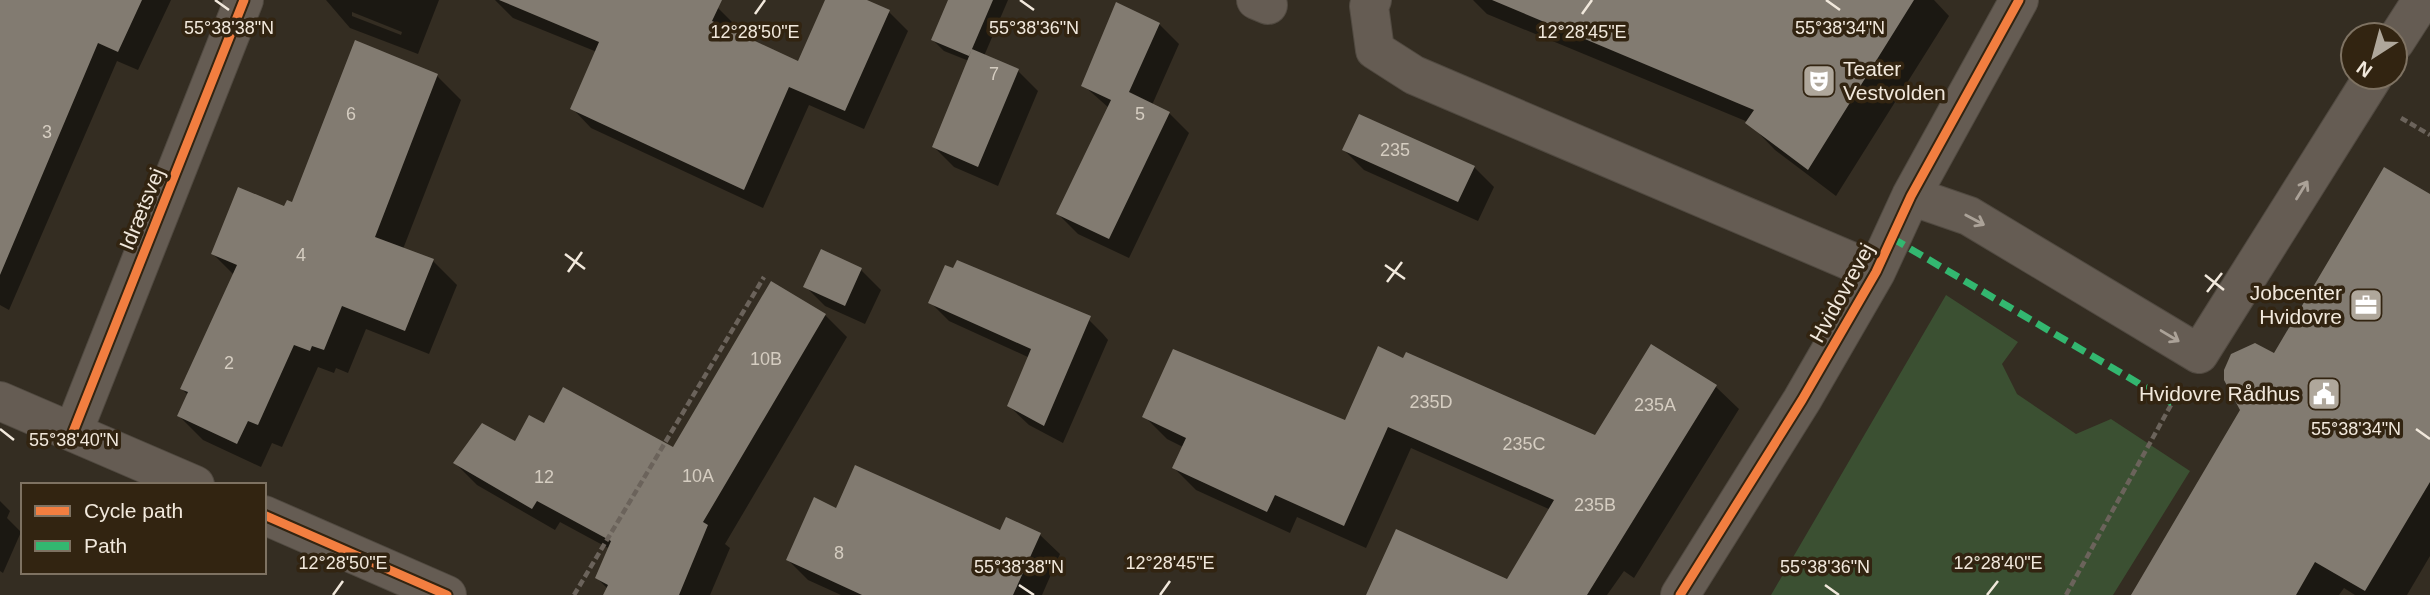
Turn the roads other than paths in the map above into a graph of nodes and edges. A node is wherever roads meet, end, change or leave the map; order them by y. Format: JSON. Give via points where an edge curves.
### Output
{"nodes":[{"id":1,"x":244,"y":0,"type":"edge"},
{"id":2,"x":1372,"y":0,"type":"edge"},
{"id":3,"x":2019,"y":0,"type":"edge"},
{"id":4,"x":2421,"y":0,"type":"edge"},
{"id":5,"x":2408,"y":21,"type":"edge"},
{"id":6,"x":2364,"y":91,"type":"edge"},
{"id":7,"x":1911,"y":196,"type":"junction"},
{"id":8,"x":1876,"y":272,"type":"junction"},
{"id":9,"x":0,"y":401,"type":"edge"},
{"id":10,"x":74,"y":432,"type":"junction"},
{"id":11,"x":190,"y":483,"type":"edge"},
{"id":12,"x":266,"y":516,"type":"edge"},
{"id":13,"x":447,"y":595,"type":"edge"},
{"id":14,"x":1680,"y":595,"type":"edge"}],
"edges":[{"from":1,"to":10,"type":"street","name":"Idrætsvej"},
{"from":2,"to":8,"type":"street","via":[[1375,50],[1414,75]]},
{"from":3,"to":7,"type":"street","name":"Hvidovrevej"},
{"from":4,"to":5,"type":"street"},
{"from":7,"to":6,"type":"street","one_way":true,"via":[[1969,216],[2199,354]]},
{"from":7,"to":8,"type":"street","name":"Hvidovrevej"},
{"from":8,"to":14,"type":"street","name":"Hvidovrevej"},
{"from":9,"to":10,"type":"street"},
{"from":10,"to":11,"type":"street"},
{"from":12,"to":13,"type":"street"}]}
